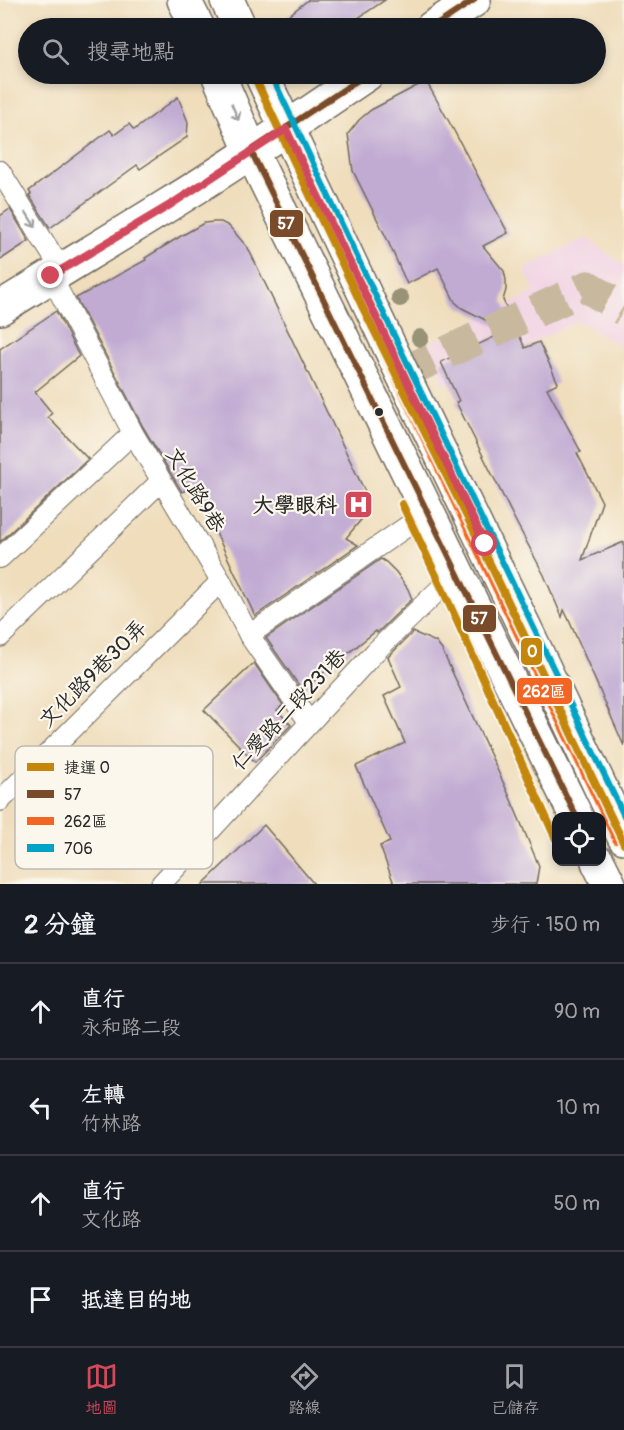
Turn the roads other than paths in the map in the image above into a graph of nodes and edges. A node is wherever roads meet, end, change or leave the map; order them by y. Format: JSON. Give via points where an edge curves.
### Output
{"nodes":[{"id":1,"x":184,"y":0,"type":"edge"},
{"id":2,"x":227,"y":0,"type":"edge"},
{"id":3,"x":474,"y":0,"type":"edge"},
{"id":4,"x":193,"y":18,"type":"edge"},
{"id":5,"x":235,"y":18,"type":"edge"},
{"id":6,"x":447,"y":18,"type":"edge"},
{"id":7,"x":222,"y":84,"type":"edge"},
{"id":8,"x":266,"y":84,"type":"edge"},
{"id":9,"x":352,"y":84,"type":"edge"},
{"id":10,"x":286,"y":129,"type":"junction"},
{"id":11,"x":251,"y":152,"type":"junction"},
{"id":12,"x":0,"y":171,"type":"edge"},
{"id":13,"x":56,"y":272,"type":"junction"},
{"id":14,"x":0,"y":308,"type":"edge"},
{"id":15,"x":133,"y":433,"type":"junction"},
{"id":16,"x":161,"y":481,"type":"junction"},
{"id":17,"x":428,"y":512,"type":"junction"},
{"id":18,"x":0,"y":558,"type":"edge"},
{"id":19,"x":457,"y":572,"type":"junction"},
{"id":20,"x":221,"y":581,"type":"junction"},
{"id":21,"x":249,"y":635,"type":"junction"},
{"id":22,"x":0,"y":637,"type":"edge"},
{"id":23,"x":309,"y":722,"type":"junction"},
{"id":24,"x":55,"y":746,"type":"edge"},
{"id":25,"x":15,"y":786,"type":"edge"},
{"id":26,"x":0,"y":801,"type":"edge"},
{"id":27,"x":574,"y":812,"type":"edge"},
{"id":28,"x":213,"y":827,"type":"edge"},
{"id":29,"x":624,"y":837,"type":"edge"},
{"id":30,"x":600,"y":866,"type":"edge"},
{"id":31,"x":175,"y":869,"type":"edge"},
{"id":32,"x":161,"y":884,"type":"edge"},
{"id":33,"x":609,"y":884,"type":"edge"}],
"edges":[{"from":1,"to":4,"type":"main road"},
{"from":2,"to":5,"type":"main road"},
{"from":3,"to":6,"type":"main road"},
{"from":7,"to":11,"type":"main road","one_way":true},
{"from":8,"to":10,"type":"main road"},
{"from":9,"to":10,"type":"main road"},
{"from":10,"to":11,"type":"main road"},
{"from":10,"to":29,"type":"main road"},
{"from":11,"to":13,"type":"main road"},
{"from":11,"to":17,"type":"main road"},
{"from":12,"to":13,"type":"lane","name":"文化路9巷","one_way":true},
{"from":13,"to":14,"type":"main road"},
{"from":13,"to":15,"type":"lane","name":"文化路9巷"},
{"from":15,"to":16,"type":"lane","name":"文化路9巷"},
{"from":15,"to":18,"type":"lane"},
{"from":16,"to":20,"type":"lane","name":"文化路9巷"},
{"from":16,"to":22,"type":"lane"},
{"from":17,"to":19,"type":"main road"},
{"from":17,"to":21,"type":"lane"},
{"from":19,"to":23,"type":"lane","name":"仁愛路二段231巷"},
{"from":19,"to":27,"type":"main road"},
{"from":20,"to":21,"type":"lane","name":"文化路9巷"},
{"from":20,"to":24,"type":"lane","name":"文化路9巷30弄"},
{"from":21,"to":23,"type":"lane","name":"文化路9巷"},
{"from":23,"to":28,"type":"lane","name":"仁愛路二段231巷"},
{"from":25,"to":26,"type":"lane","name":"文化路9巷30弄"},
{"from":30,"to":33,"type":"main road"},
{"from":31,"to":32,"type":"lane","name":"仁愛路二段231巷"}]}
